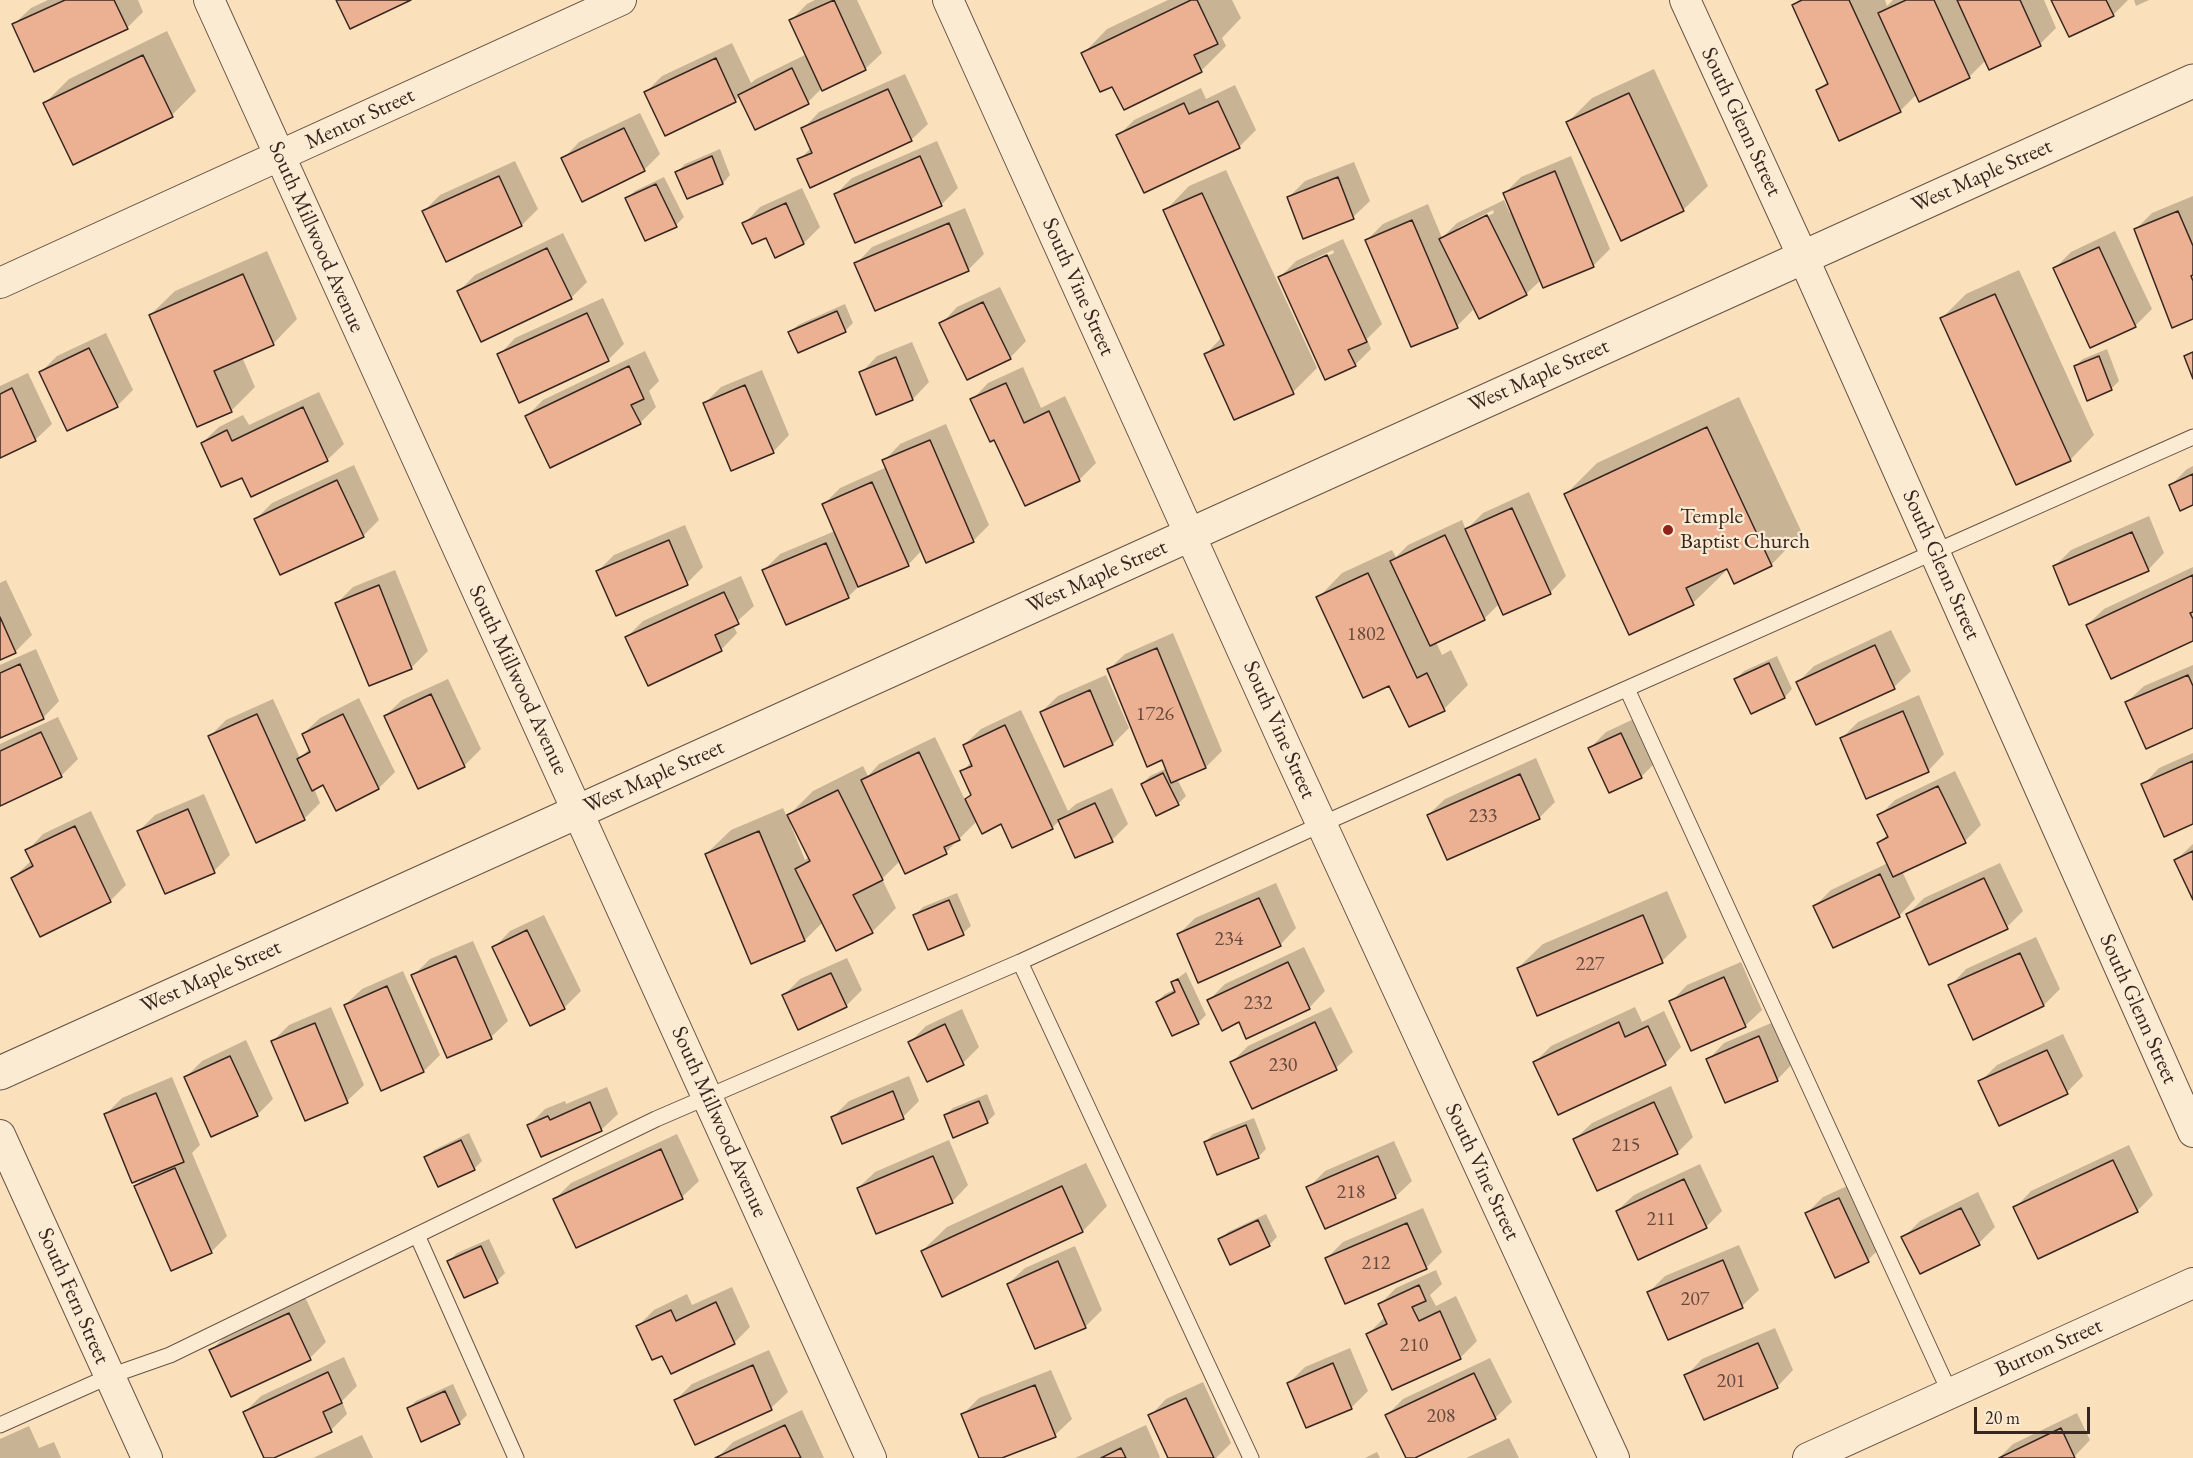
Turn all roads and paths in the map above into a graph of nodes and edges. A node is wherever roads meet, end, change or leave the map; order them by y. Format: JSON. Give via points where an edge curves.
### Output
{"nodes":[{"id":1,"x":209,"y":0,"type":"edge"},
{"id":2,"x":621,"y":0,"type":"edge"},
{"id":3,"x":948,"y":0,"type":"edge"},
{"id":4,"x":1685,"y":0,"type":"edge"},
{"id":5,"x":2193,"y":81,"type":"edge"},
{"id":6,"x":279,"y":156,"type":"junction"},
{"id":7,"x":1803,"y":257,"type":"junction"},
{"id":8,"x":0,"y":283,"type":"edge"},
{"id":9,"x":2193,"y":437,"type":"edge"},
{"id":10,"x":1191,"y":535,"type":"junction"},
{"id":11,"x":1935,"y":552,"type":"junction"},
{"id":12,"x":1627,"y":688,"type":"junction"},
{"id":13,"x":578,"y":811,"type":"junction"},
{"id":14,"x":1322,"y":824,"type":"junction"},
{"id":15,"x":1020,"y":962,"type":"junction"},
{"id":16,"x":0,"y":1073,"type":"edge"},
{"id":17,"x":707,"y":1097,"type":"junction"},
{"id":18,"x":2193,"y":1132,"type":"edge"},
{"id":19,"x":0,"y":1135,"type":"edge"},
{"id":20,"x":417,"y":1235,"type":"junction"},
{"id":21,"x":2193,"y":1283,"type":"edge"},
{"id":22,"x":110,"y":1376,"type":"junction"},
{"id":23,"x":1950,"y":1393,"type":"junction"},
{"id":24,"x":0,"y":1425,"type":"edge"},
{"id":25,"x":147,"y":1458,"type":"edge"},
{"id":26,"x":516,"y":1458,"type":"edge"},
{"id":27,"x":871,"y":1458,"type":"edge"},
{"id":28,"x":1251,"y":1458,"type":"edge"},
{"id":29,"x":1614,"y":1458,"type":"edge"},
{"id":30,"x":1808,"y":1458,"type":"edge"}],
"edges":[{"from":1,"to":6,"type":"street","name":"South Millwood Avenue"},
{"from":2,"to":6,"type":"street","name":"Mentor Street"},
{"from":3,"to":10,"type":"street","name":"South Vine Street"},
{"from":4,"to":7,"type":"street","name":"South Glenn Street"},
{"from":5,"to":7,"type":"street","name":"West Maple Street"},
{"from":6,"to":8,"type":"street","name":"Mentor Street"},
{"from":6,"to":13,"type":"street","name":"South Millwood Avenue"},
{"from":7,"to":10,"type":"street","name":"West Maple Street"},
{"from":7,"to":11,"type":"street","name":"South Glenn Street"},
{"from":9,"to":11,"type":"lane"},
{"from":10,"to":13,"type":"street","name":"West Maple Street"},
{"from":10,"to":14,"type":"street","name":"South Vine Street"},
{"from":11,"to":12,"type":"lane"},
{"from":11,"to":18,"type":"street","name":"South Glenn Street"},
{"from":12,"to":14,"type":"lane"},
{"from":12,"to":23,"type":"lane"},
{"from":13,"to":16,"type":"street","name":"West Maple Street"},
{"from":13,"to":17,"type":"street","name":"South Millwood Avenue"},
{"from":14,"to":15,"type":"lane"},
{"from":14,"to":29,"type":"street","name":"South Vine Street"},
{"from":15,"to":17,"type":"lane"},
{"from":15,"to":28,"type":"lane"},
{"from":17,"to":20,"type":"lane"},
{"from":17,"to":27,"type":"street","name":"South Millwood Avenue"},
{"from":19,"to":22,"type":"street","name":"South Fern Street"},
{"from":20,"to":22,"type":"lane","via":[[170,1355]]},
{"from":20,"to":26,"type":"lane"},
{"from":21,"to":23,"type":"street","name":"Burton Street"},
{"from":22,"to":24,"type":"lane"},
{"from":22,"to":25,"type":"street","name":"South Fern Street"},
{"from":23,"to":30,"type":"street","name":"Burton Street"}]}
